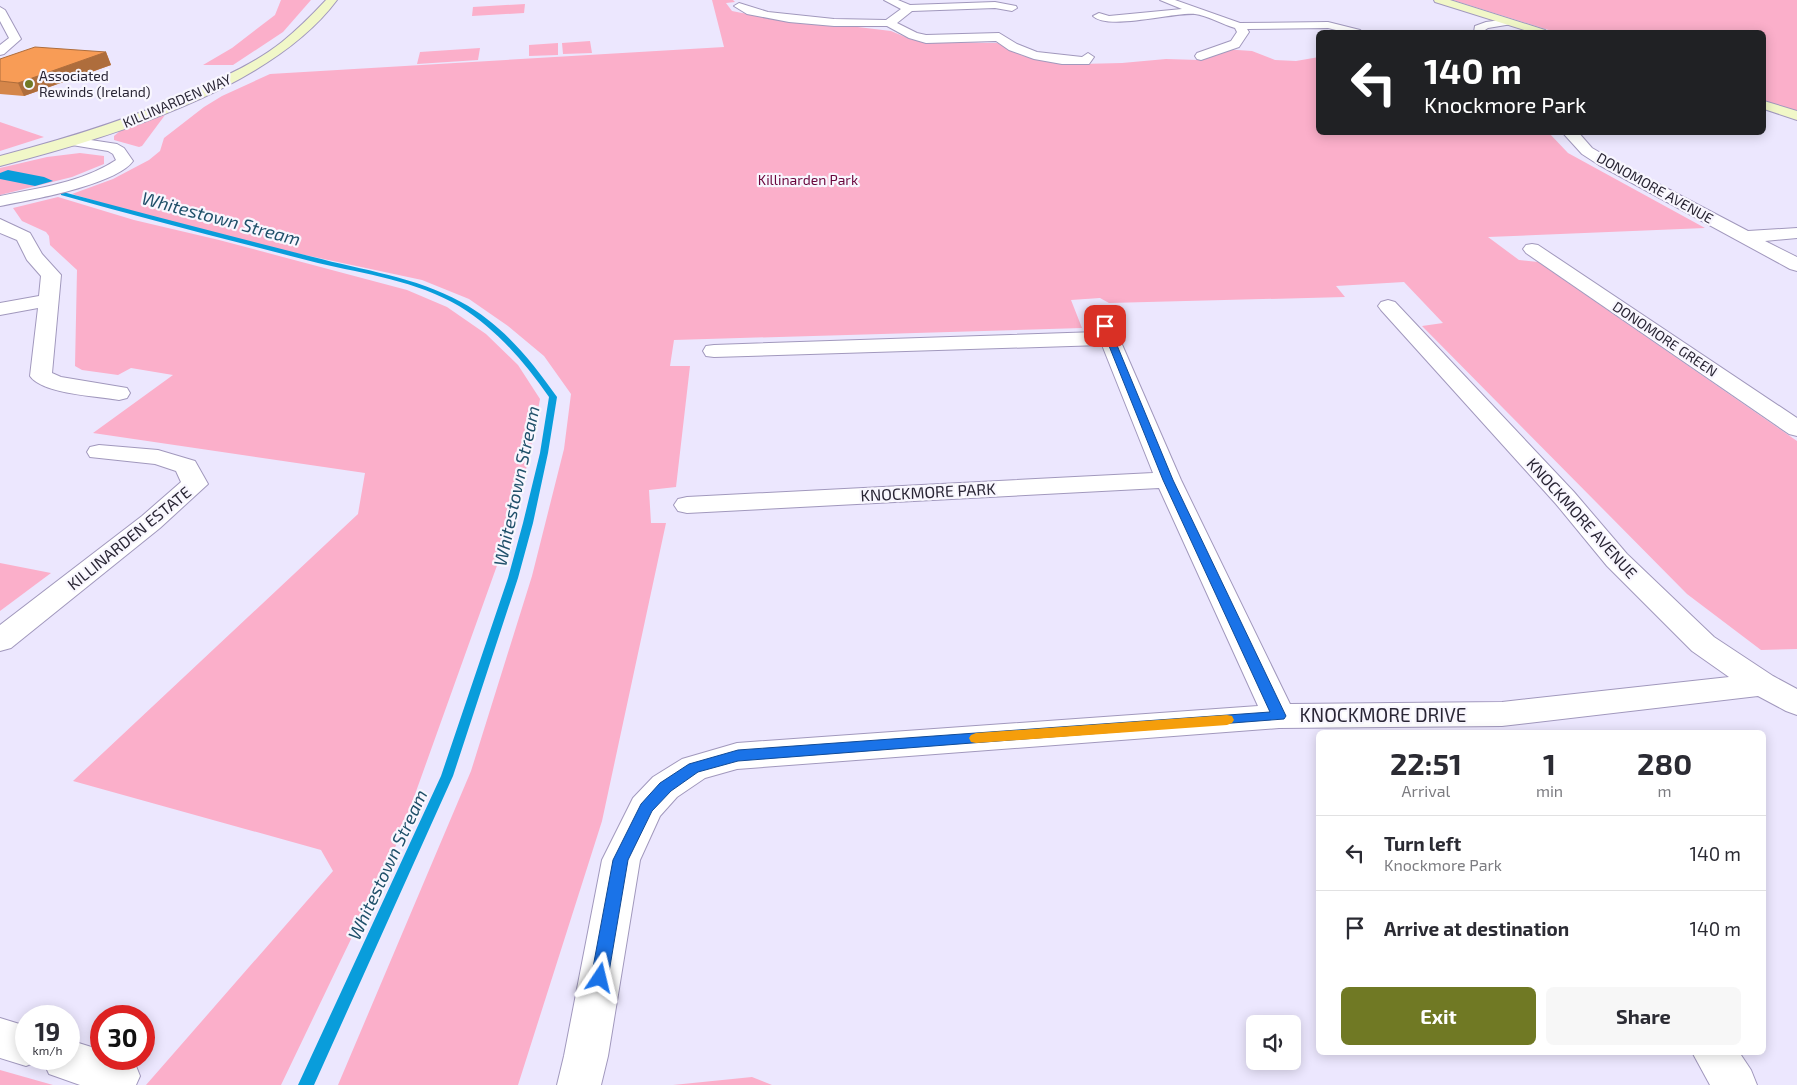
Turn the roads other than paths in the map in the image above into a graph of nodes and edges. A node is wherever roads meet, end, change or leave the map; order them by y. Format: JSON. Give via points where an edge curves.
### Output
{"nodes":[{"id":1,"x":332,"y":0,"type":"edge"},
{"id":2,"x":889,"y":0,"type":"edge"},
{"id":3,"x":1165,"y":0,"type":"edge"},
{"id":4,"x":1439,"y":0,"type":"edge"},
{"id":5,"x":739,"y":6,"type":"dead end"},
{"id":6,"x":909,"y":8,"type":"junction"},
{"id":7,"x":1012,"y":8,"type":"dead end"},
{"id":8,"x":0,"y":10,"type":"edge"},
{"id":9,"x":1194,"y":12,"type":"junction"},
{"id":10,"x":1100,"y":16,"type":"dead end"},
{"id":11,"x":1508,"y":22,"type":"junction"},
{"id":12,"x":888,"y":24,"type":"junction"},
{"id":13,"x":1239,"y":26,"type":"junction"},
{"id":14,"x":1348,"y":30,"type":"edge"},
{"id":15,"x":1480,"y":30,"type":"edge"},
{"id":16,"x":1534,"y":30,"type":"edge"},
{"id":17,"x":0,"y":51,"type":"edge"},
{"id":18,"x":1201,"y":56,"type":"dead end"},
{"id":19,"x":1088,"y":57,"type":"dead end"},
{"id":20,"x":1766,"y":106,"type":"edge"},
{"id":21,"x":1797,"y":116,"type":"edge"},
{"id":22,"x":1571,"y":135,"type":"edge"},
{"id":23,"x":71,"y":141,"type":"junction"},
{"id":24,"x":0,"y":161,"type":"edge"},
{"id":25,"x":0,"y":201,"type":"edge"},
{"id":26,"x":0,"y":224,"type":"edge"},
{"id":27,"x":1797,"y":233,"type":"edge"},
{"id":28,"x":24,"y":237,"type":"junction"},
{"id":29,"x":1745,"y":237,"type":"junction"},
{"id":30,"x":0,"y":241,"type":"edge"},
{"id":31,"x":1532,"y":249,"type":"dead end"},
{"id":32,"x":1797,"y":265,"type":"edge"},
{"id":33,"x":48,"y":300,"type":"junction"},
{"id":34,"x":1388,"y":306,"type":"dead end"},
{"id":35,"x":0,"y":308,"type":"edge"},
{"id":36,"x":1100,"y":314,"type":"dead end"},
{"id":37,"x":1110,"y":338,"type":"junction"},
{"id":38,"x":714,"y":351,"type":"dead end"},
{"id":39,"x":119,"y":393,"type":"dead end"},
{"id":40,"x":1797,"y":429,"type":"edge"},
{"id":41,"x":99,"y":452,"type":"dead end"},
{"id":42,"x":1168,"y":480,"type":"junction"},
{"id":43,"x":687,"y":505,"type":"dead end"},
{"id":44,"x":0,"y":641,"type":"edge"},
{"id":45,"x":1762,"y":684,"type":"junction"},
{"id":46,"x":1797,"y":703,"type":"edge"},
{"id":47,"x":1279,"y":716,"type":"junction"},
{"id":48,"x":1508,"y":723,"type":"edge"},
{"id":49,"x":0,"y":1038,"type":"edge"},
{"id":50,"x":15,"y":1043,"type":"edge"},
{"id":51,"x":1716,"y":1055,"type":"edge"},
{"id":52,"x":80,"y":1064,"type":"edge"},
{"id":53,"x":118,"y":1076,"type":"dead end"},
{"id":54,"x":579,"y":1085,"type":"edge"},
{"id":55,"x":1735,"y":1085,"type":"edge"}],
"edges":[{"from":1,"to":23,"type":"street","name":"KILLINARDEN WAY","via":[[294,39],[256,66],[172,106]]},
{"from":2,"to":6,"type":"street"},
{"from":3,"to":9,"type":"street"},
{"from":4,"to":11,"type":"street"},
{"from":5,"to":12,"type":"street","via":[[776,16],[859,25]]},
{"from":6,"to":7,"type":"street","via":[[995,5]]},
{"from":6,"to":12,"type":"street"},
{"from":8,"to":17,"type":"street","via":[[15,39]]},
{"from":9,"to":10,"type":"street","via":[[1109,19]]},
{"from":9,"to":13,"type":"street"},
{"from":11,"to":15,"type":"street","via":[[1486,25]]},
{"from":11,"to":16,"type":"street"},
{"from":12,"to":19,"type":"street","via":[[926,39],[999,37],[1034,55],[1085,61]]},
{"from":13,"to":14,"type":"street","via":[[1328,25]]},
{"from":13,"to":18,"type":"street","via":[[1243,32],[1235,44]]},
{"from":20,"to":21,"type":"street"},
{"from":22,"to":29,"type":"street","name":"DONOMORE AVENUE","via":[[1587,151],[1605,162]]},
{"from":23,"to":24,"type":"street","name":"KILLINARDEN WAY"},
{"from":23,"to":25,"type":"street","via":[[112,148],[119,151],[125,161],[118,167],[76,182]]},
{"from":26,"to":28,"type":"street"},
{"from":27,"to":29,"type":"street"},
{"from":28,"to":30,"type":"street"},
{"from":28,"to":33,"type":"street","via":[[34,256],[51,275]]},
{"from":29,"to":32,"type":"street","name":"DONOMORE AVENUE"},
{"from":31,"to":40,"type":"street","name":"DONOMORE GREEN"},
{"from":33,"to":35,"type":"street"},
{"from":33,"to":39,"type":"street","via":[[41,376],[55,383]]},
{"from":34,"to":45,"type":"street","name":"KNOCKMORE AVENUE","via":[[1565,498],[1617,560],[1703,644]]},
{"from":36,"to":37,"type":"street"},
{"from":37,"to":38,"type":"street"},
{"from":37,"to":42,"type":"street"},
{"from":41,"to":44,"type":"street","name":"KILLINARDEN ESTATE","via":[[158,457],[186,466],[195,484]]},
{"from":42,"to":43,"type":"street","name":"KNOCKMORE PARK"},
{"from":42,"to":47,"type":"street"},
{"from":45,"to":46,"type":"street","name":"KNOCKMORE AVENUE"},
{"from":45,"to":48,"type":"street","name":"KNOCKMORE DRIVE"},
{"from":47,"to":48,"type":"street","name":"KNOCKMORE DRIVE"},
{"from":47,"to":54,"type":"street","name":"KNOCKMORE DRIVE","via":[[738,756],[694,768],[666,787],[646,808],[621,860]]},
{"from":49,"to":50,"type":"street"},
{"from":51,"to":55,"type":"street"},
{"from":52,"to":53,"type":"street"}]}
